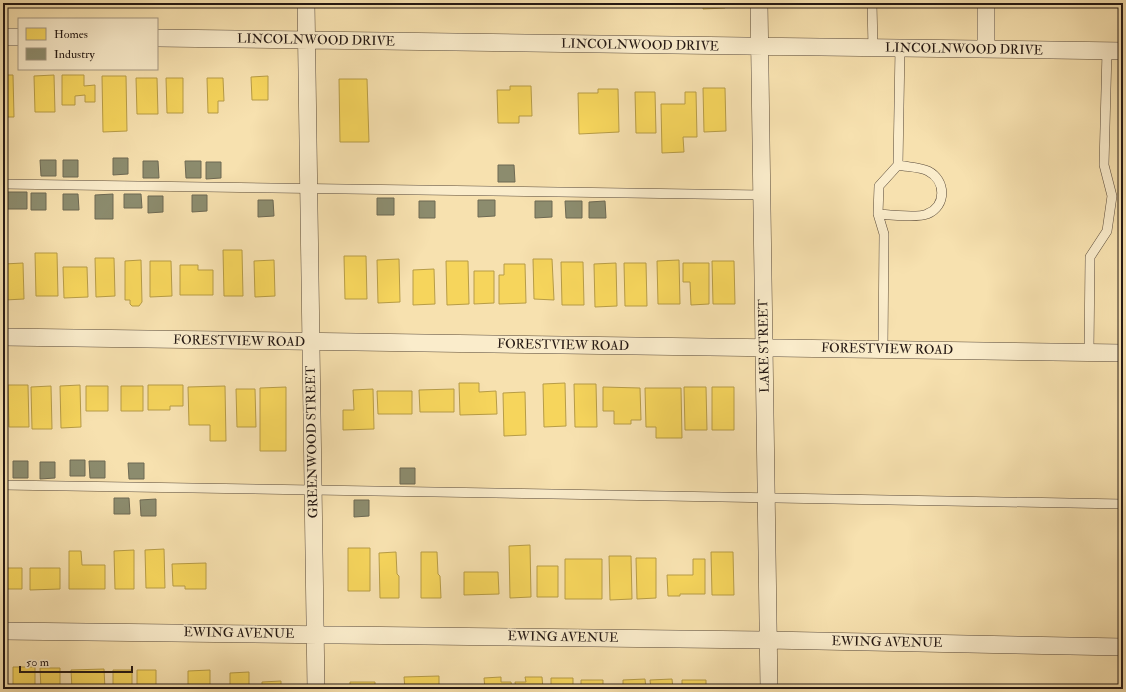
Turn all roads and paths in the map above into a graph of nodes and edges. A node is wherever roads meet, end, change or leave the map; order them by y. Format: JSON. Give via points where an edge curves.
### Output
{"nodes":[{"id":1,"x":306,"y":3,"type":"edge"},
{"id":2,"x":759,"y":3,"type":"edge"},
{"id":3,"x":872,"y":3,"type":"edge"},
{"id":4,"x":986,"y":3,"type":"edge"},
{"id":5,"x":3,"y":36,"type":"edge"},
{"id":6,"x":18,"y":37,"type":"edge"},
{"id":7,"x":158,"y":38,"type":"edge"},
{"id":8,"x":306,"y":40,"type":"junction"},
{"id":9,"x":760,"y":46,"type":"junction"},
{"id":10,"x":873,"y":48,"type":"junction"},
{"id":11,"x":900,"y":48,"type":"junction"},
{"id":12,"x":986,"y":49,"type":"junction"},
{"id":13,"x":1115,"y":51,"type":"edge"},
{"id":14,"x":898,"y":165,"type":"junction"},
{"id":15,"x":3,"y":184,"type":"edge"},
{"id":16,"x":308,"y":189,"type":"junction"},
{"id":17,"x":762,"y":195,"type":"junction"},
{"id":18,"x":878,"y":214,"type":"junction"},
{"id":19,"x":3,"y":337,"type":"edge"},
{"id":20,"x":310,"y":342,"type":"junction"},
{"id":21,"x":764,"y":348,"type":"junction"},
{"id":22,"x":883,"y":349,"type":"junction"},
{"id":23,"x":1089,"y":352,"type":"junction"},
{"id":24,"x":1123,"y":353,"type":"edge"},
{"id":25,"x":3,"y":485,"type":"edge"},
{"id":26,"x":313,"y":491,"type":"junction"},
{"id":27,"x":766,"y":496,"type":"junction"},
{"id":28,"x":1123,"y":504,"type":"edge"},
{"id":29,"x":3,"y":631,"type":"edge"},
{"id":30,"x":315,"y":634,"type":"junction"},
{"id":31,"x":768,"y":640,"type":"junction"},
{"id":32,"x":1123,"y":647,"type":"edge"},
{"id":33,"x":316,"y":689,"type":"edge"},
{"id":34,"x":769,"y":689,"type":"edge"}],
"edges":[{"from":1,"to":8,"type":"street","name":"GREENWOOD STREET"},
{"from":2,"to":9,"type":"street","name":"LAKE STREET"},
{"from":3,"to":10,"type":"lane"},
{"from":4,"to":12,"type":"street"},
{"from":5,"to":6,"type":"street"},
{"from":7,"to":8,"type":"street","name":"LINCOLNWOOD DRIVE"},
{"from":8,"to":9,"type":"street","name":"LINCOLNWOOD DRIVE"},
{"from":8,"to":16,"type":"street","name":"GREENWOOD STREET"},
{"from":9,"to":10,"type":"street","name":"LINCOLNWOOD DRIVE"},
{"from":9,"to":17,"type":"street","name":"LAKE STREET"},
{"from":10,"to":11,"type":"street","name":"LINCOLNWOOD DRIVE"},
{"from":11,"to":12,"type":"street","name":"LINCOLNWOOD DRIVE"},
{"from":11,"to":14,"type":"lane"},
{"from":12,"to":13,"type":"street","name":"LINCOLNWOOD DRIVE"},
{"from":13,"to":23,"type":"lane","via":[[1104,164],[1112,196],[1107,231],[1090,257]]},
{"from":14,"to":18,"type":"lane","via":[[879,186]]},
{"from":14,"to":18,"type":"lane","via":[[928,170],[935,176],[941,186],[942,196],[938,208],[927,215]]},
{"from":15,"to":16,"type":"lane"},
{"from":16,"to":17,"type":"lane"},
{"from":16,"to":20,"type":"street","name":"GREENWOOD STREET"},
{"from":17,"to":21,"type":"street","name":"LAKE STREET"},
{"from":18,"to":22,"type":"lane","via":[[884,234]]},
{"from":19,"to":20,"type":"street","name":"FORESTVIEW ROAD"},
{"from":20,"to":21,"type":"street","name":"FORESTVIEW ROAD"},
{"from":20,"to":26,"type":"street","name":"GREENWOOD STREET"},
{"from":21,"to":22,"type":"street","name":"FORESTVIEW ROAD"},
{"from":21,"to":27,"type":"street","name":"LAKE STREET"},
{"from":22,"to":23,"type":"street","name":"FORESTVIEW ROAD"},
{"from":23,"to":24,"type":"street","name":"FORESTVIEW ROAD"},
{"from":25,"to":26,"type":"lane"},
{"from":26,"to":27,"type":"lane"},
{"from":26,"to":30,"type":"street","name":"GREENWOOD STREET"},
{"from":27,"to":28,"type":"lane"},
{"from":27,"to":31,"type":"street","name":"LAKE STREET"},
{"from":29,"to":30,"type":"street","name":"EWING AVENUE"},
{"from":30,"to":31,"type":"street","name":"EWING AVENUE"},
{"from":30,"to":33,"type":"street","name":"GREENWOOD STREET"},
{"from":31,"to":32,"type":"street","name":"EWING AVENUE"},
{"from":31,"to":34,"type":"street","name":"LAKE STREET"}]}
